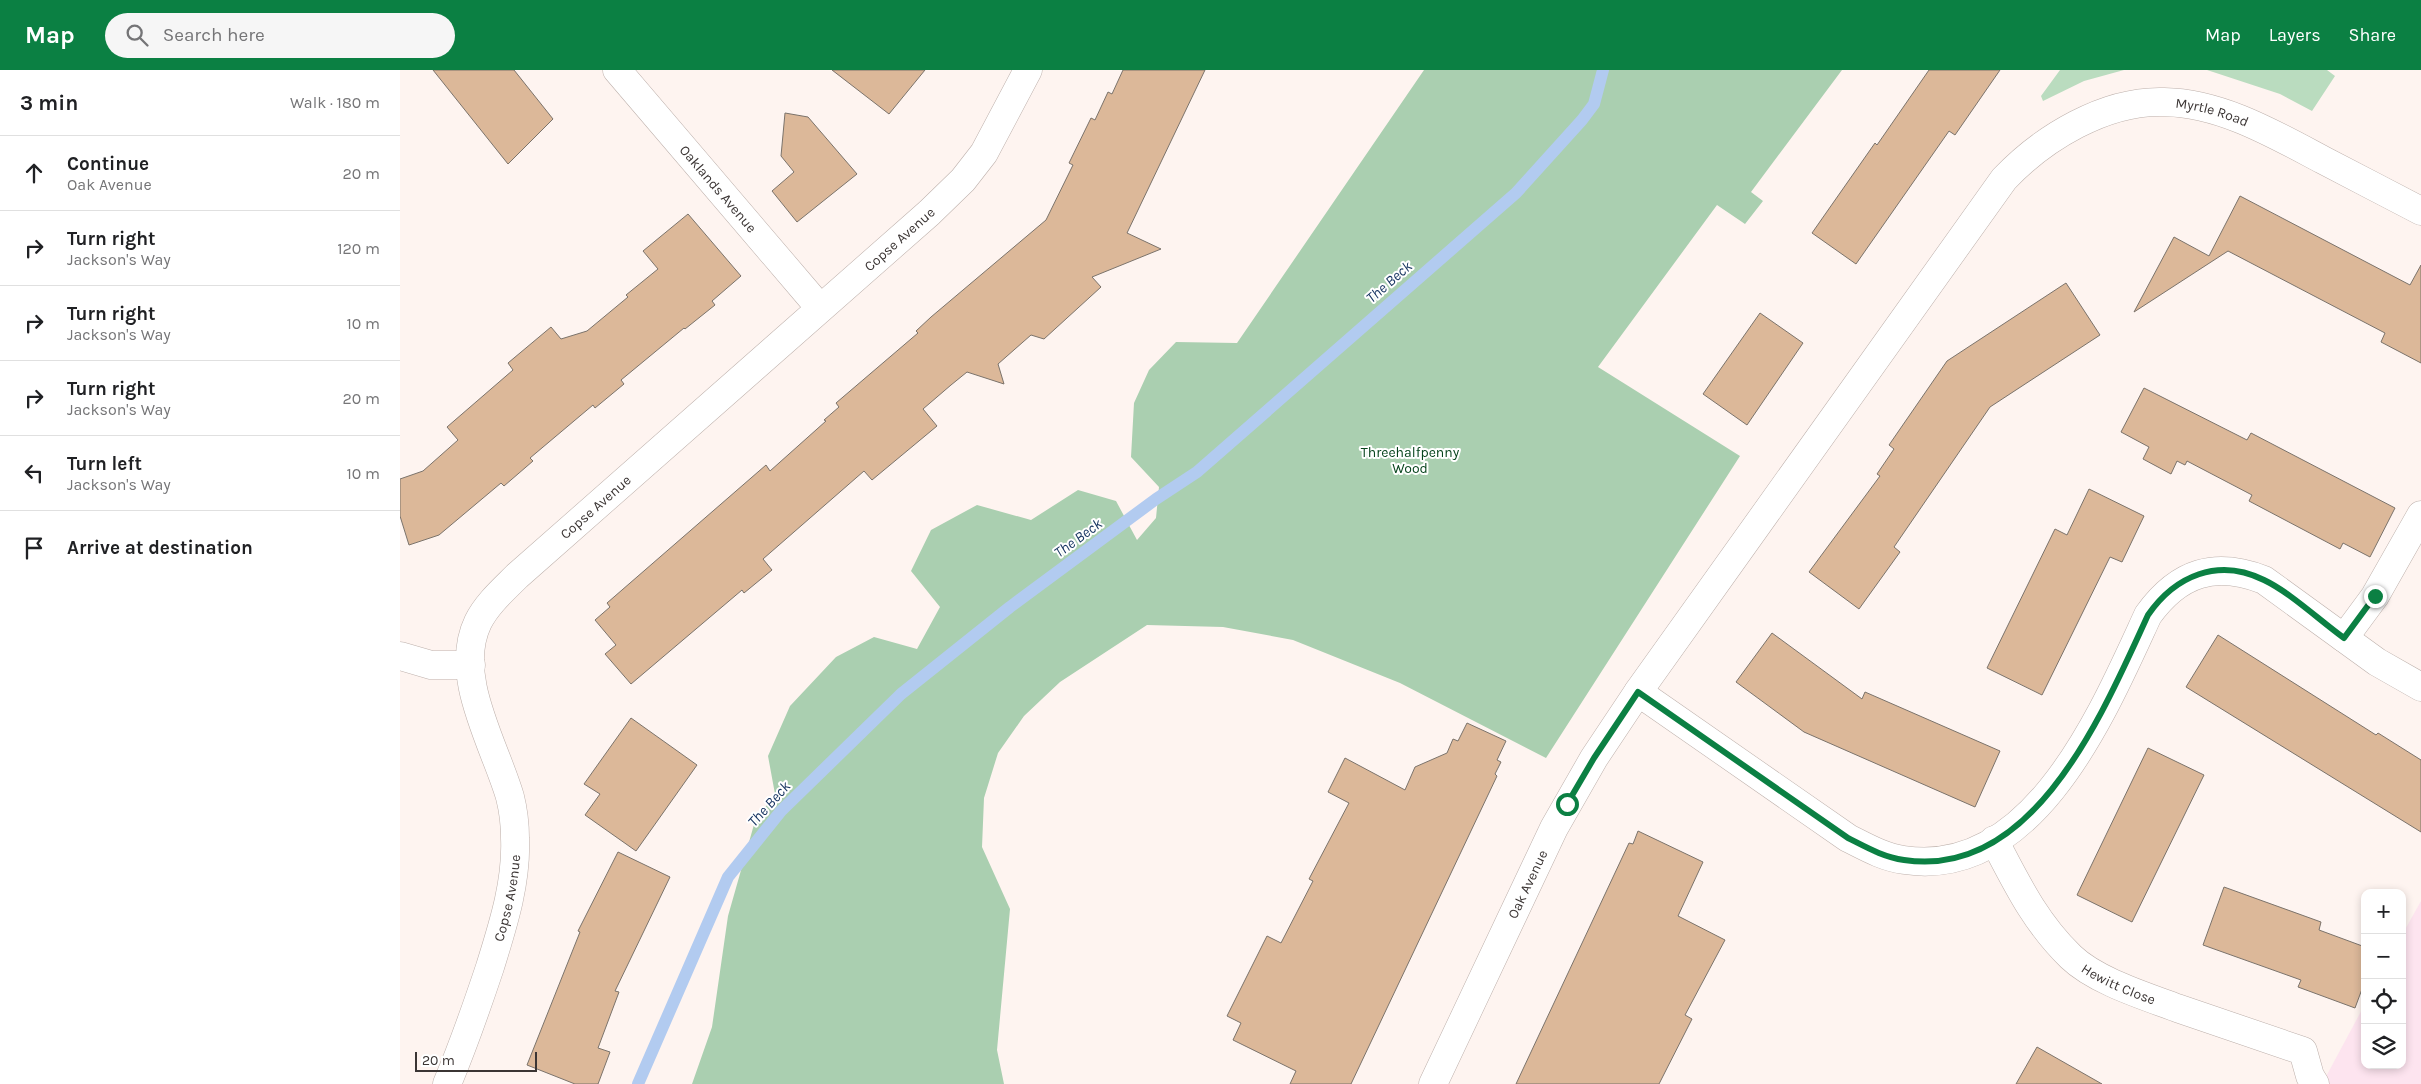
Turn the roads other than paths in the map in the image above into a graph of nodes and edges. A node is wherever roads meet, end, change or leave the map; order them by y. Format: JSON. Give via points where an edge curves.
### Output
{"nodes":[{"id":1,"x":617,"y":70,"type":"edge"},
{"id":2,"x":1028,"y":70,"type":"edge"},
{"id":3,"x":2421,"y":211,"type":"edge"},
{"id":4,"x":820,"y":308,"type":"junction"},
{"id":5,"x":2421,"y":515,"type":"edge"},
{"id":6,"x":2344,"y":638,"type":"junction"},
{"id":7,"x":400,"y":656,"type":"edge"},
{"id":8,"x":471,"y":666,"type":"junction"},
{"id":9,"x":2421,"y":688,"type":"edge"},
{"id":10,"x":1638,"y":692,"type":"junction"},
{"id":11,"x":1994,"y":840,"type":"junction"},
{"id":12,"x":447,"y":1084,"type":"edge"},
{"id":13,"x":1433,"y":1084,"type":"edge"},
{"id":14,"x":2315,"y":1084,"type":"edge"}],
"edges":[{"from":1,"to":4,"type":"street","name":"Oaklands Avenue"},
{"from":2,"to":4,"type":"street","name":"Copse Avenue","via":[[984,152],[966,177]]},
{"from":3,"to":10,"type":"street","name":"Myrtle Road","via":[[2254,125],[2193,105],[2140,103],[2113,110],[2086,121],[2036,150],[2004,180]]},
{"from":4,"to":8,"type":"street","name":"Copse Avenue","via":[[499,594],[474,633]]},
{"from":5,"to":6,"type":"street","via":[[2401,555]]},
{"from":6,"to":9,"type":"street"},
{"from":6,"to":11,"type":"street","via":[[2264,580],[2244,572],[2207,571],[2189,577],[2159,600],[2148,615],[2080,752],[2062,778],[2021,822]]},
{"from":7,"to":8,"type":"street","via":[[431,665]]},
{"from":8,"to":12,"type":"street","name":"Copse Avenue","via":[[480,712],[510,798],[515,838],[510,900],[480,996]]},
{"from":10,"to":11,"type":"street","via":[[1848,838],[1877,853],[1903,860],[1950,860],[1973,853]]},
{"from":10,"to":13,"type":"street","name":"Oak Avenue","via":[[1594,758],[1554,828]]},
{"from":11,"to":14,"type":"street","name":"Hewitt Close","via":[[2026,903],[2073,959],[2106,980],[2141,995],[2303,1051]]}]}
